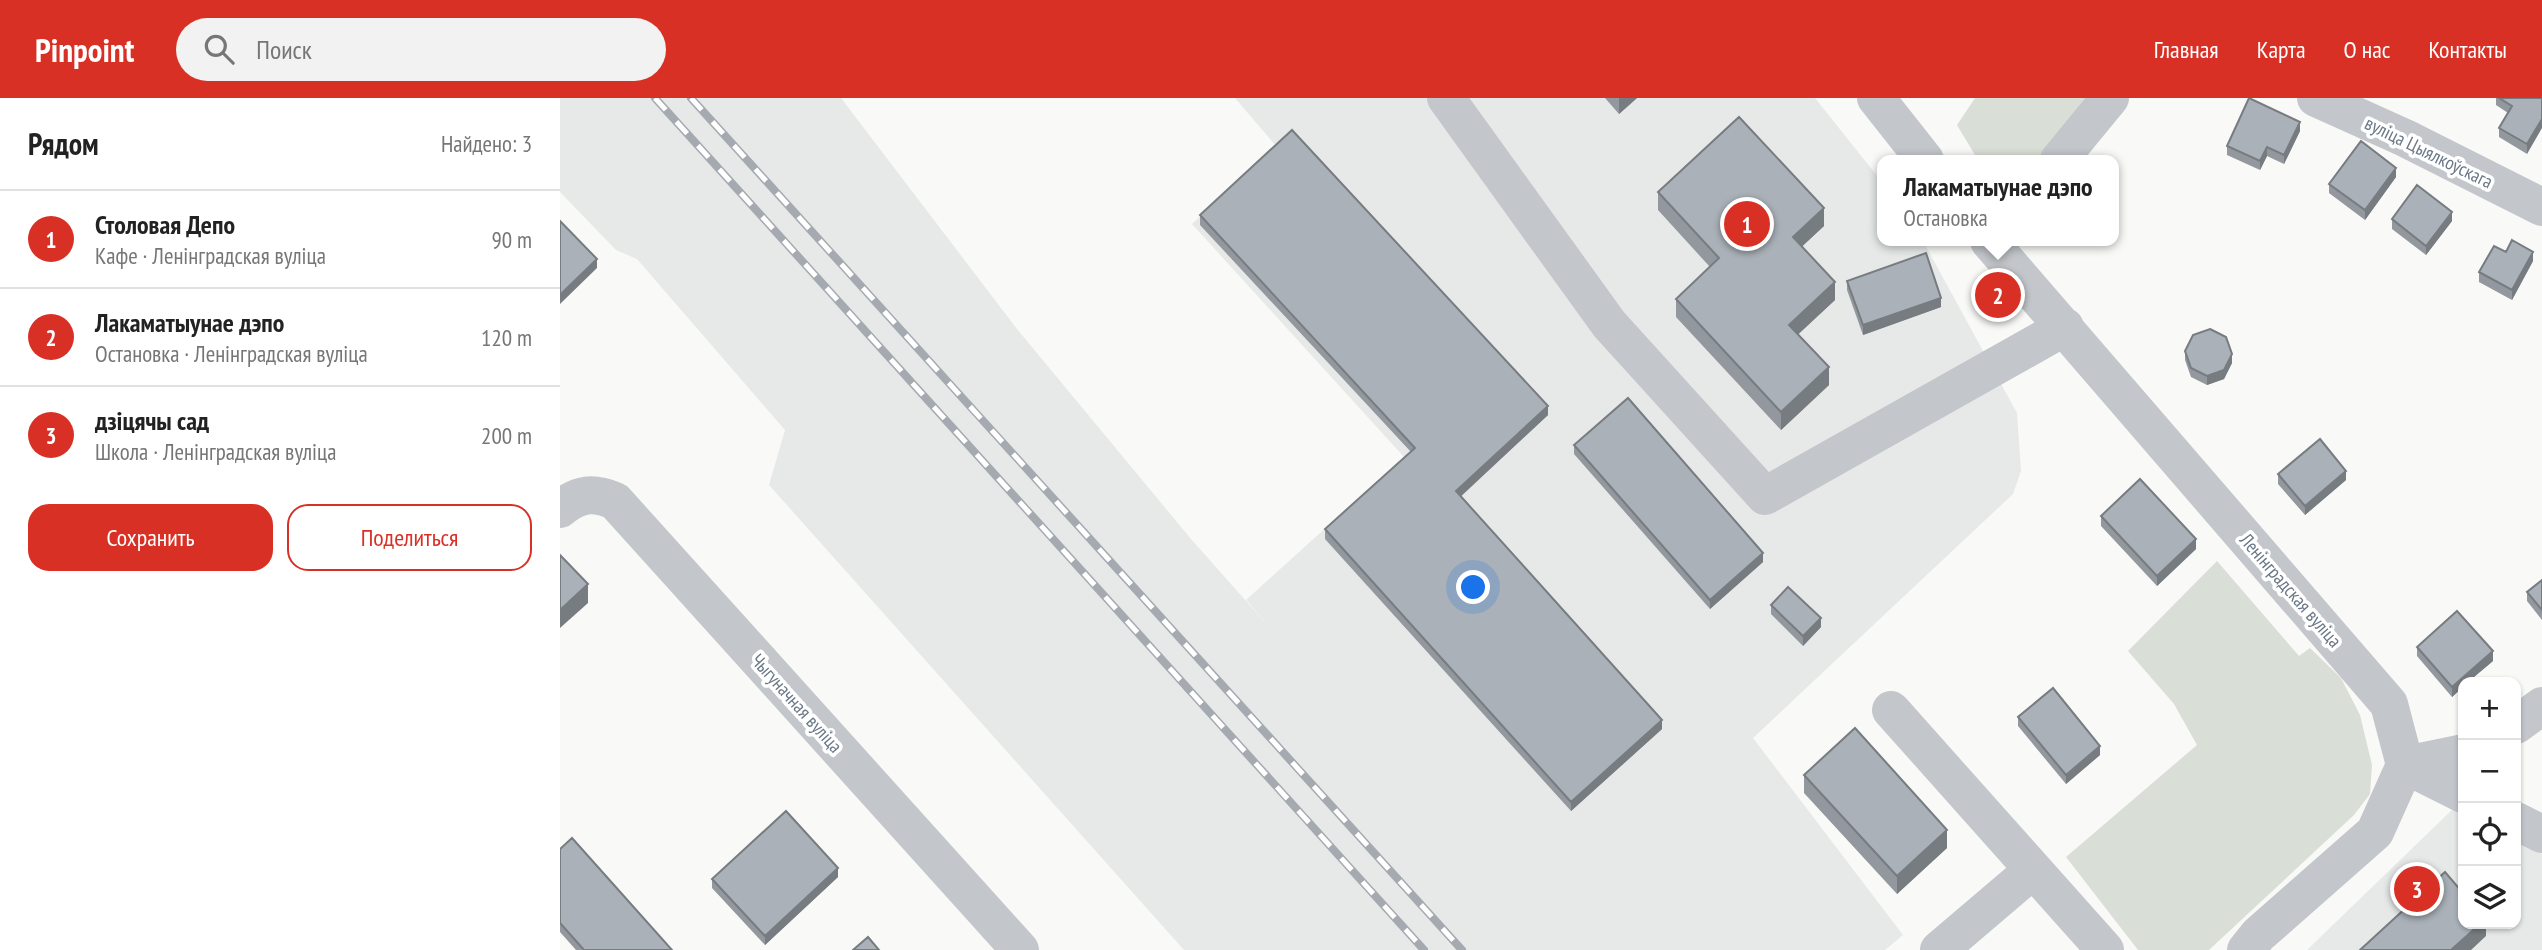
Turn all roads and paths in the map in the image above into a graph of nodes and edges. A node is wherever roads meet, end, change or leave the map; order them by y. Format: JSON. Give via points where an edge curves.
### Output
{"nodes":[{"id":1,"x":1446,"y":98,"type":"edge"},
{"id":2,"x":1876,"y":98,"type":"edge"},
{"id":3,"x":2110,"y":98,"type":"edge"},
{"id":4,"x":2316,"y":98,"type":"edge"},
{"id":5,"x":1921,"y":155,"type":"edge"},
{"id":6,"x":2063,"y":155,"type":"edge"},
{"id":7,"x":2542,"y":207,"type":"edge"},
{"id":8,"x":1993,"y":246,"type":"edge"},
{"id":9,"x":2065,"y":327,"type":"junction"},
{"id":10,"x":560,"y":509,"type":"edge"},
{"id":11,"x":2542,"y":706,"type":"edge"},
{"id":12,"x":1891,"y":709,"type":"dead end"},
{"id":13,"x":2521,"y":721,"type":"edge"},
{"id":14,"x":2458,"y":754,"type":"edge"},
{"id":15,"x":2405,"y":765,"type":"junction"},
{"id":16,"x":2458,"y":792,"type":"edge"},
{"id":17,"x":2521,"y":824,"type":"edge"},
{"id":18,"x":2542,"y":834,"type":"edge"},
{"id":19,"x":2033,"y":870,"type":"junction"},
{"id":20,"x":1020,"y":950,"type":"edge"},
{"id":21,"x":1939,"y":950,"type":"edge"},
{"id":22,"x":2105,"y":950,"type":"edge"},
{"id":23,"x":2246,"y":950,"type":"edge"}],
"edges":[{"from":1,"to":9,"type":"street","via":[[1609,324],[1765,496]]},
{"from":2,"to":5,"type":"street"},
{"from":3,"to":6,"type":"street"},
{"from":4,"to":7,"type":"street","name":"вуліца Цыялкоўскага"},
{"from":8,"to":9,"type":"street","name":"Ленінградская вуліца"},
{"from":9,"to":15,"type":"street","name":"Ленінградская вуліца","via":[[2389,704]]},
{"from":10,"to":20,"type":"street","name":"Чыгуначная вуліца","via":[[572,499],[595,493],[615,501]]},
{"from":11,"to":13,"type":"street"},
{"from":12,"to":19,"type":"street"},
{"from":14,"to":15,"type":"street"},
{"from":15,"to":16,"type":"street"},
{"from":15,"to":23,"type":"street","via":[[2375,832]]},
{"from":17,"to":18,"type":"street"},
{"from":19,"to":21,"type":"street"},
{"from":19,"to":22,"type":"street"}]}
